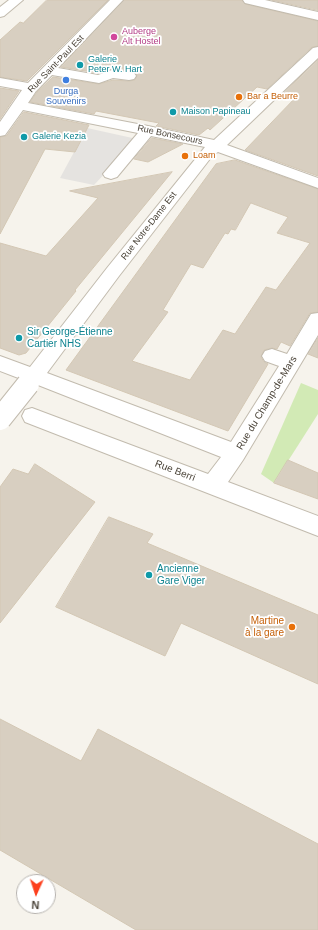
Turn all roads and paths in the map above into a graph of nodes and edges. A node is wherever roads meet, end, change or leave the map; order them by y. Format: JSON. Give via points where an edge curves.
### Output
{"nodes":[{"id":1,"x":17,"y":0,"type":"edge"},
{"id":2,"x":117,"y":0,"type":"edge"},
{"id":3,"x":249,"y":0,"type":"edge"},
{"id":4,"x":0,"y":13,"type":"edge"},
{"id":5,"x":318,"y":16,"type":"edge"},
{"id":6,"x":318,"y":51,"type":"edge"},
{"id":7,"x":49,"y":70,"type":"junction"},
{"id":8,"x":129,"y":76,"type":"dead end"},
{"id":9,"x":0,"y":82,"type":"edge"},
{"id":10,"x":31,"y":88,"type":"junction"},
{"id":11,"x":18,"y":105,"type":"junction"},
{"id":12,"x":148,"y":130,"type":"junction"},
{"id":13,"x":0,"y":132,"type":"edge"},
{"id":14,"x":217,"y":146,"type":"junction"},
{"id":15,"x":110,"y":174,"type":"dead end"},
{"id":16,"x":318,"y":183,"type":"edge"},
{"id":17,"x":318,"y":318,"type":"edge"},
{"id":18,"x":0,"y":363,"type":"edge"},
{"id":19,"x":31,"y":380,"type":"junction"},
{"id":20,"x":32,"y":416,"type":"dead end"},
{"id":21,"x":0,"y":419,"type":"edge"},
{"id":22,"x":235,"y":454,"type":"junction"},
{"id":23,"x":213,"y":485,"type":"junction"},
{"id":24,"x":318,"y":526,"type":"edge"}],
"edges":[{"from":1,"to":4,"type":"street"},
{"from":2,"to":7,"type":"street","name":"Rue Saint-Paul Est"},
{"from":3,"to":5,"type":"street"},
{"from":6,"to":14,"type":"street","name":"Rue Notre-Dame Est"},
{"from":7,"to":8,"type":"street","via":[[99,79],[112,74]]},
{"from":7,"to":10,"type":"street","name":"Rue Saint-Paul Est"},
{"from":9,"to":10,"type":"street"},
{"from":10,"to":11,"type":"street","name":"Rue Saint-Paul Est"},
{"from":11,"to":12,"type":"street","name":"Rue Bonsecours"},
{"from":11,"to":13,"type":"street","name":"Rue Saint-Paul Est"},
{"from":12,"to":14,"type":"street","name":"Rue Bonsecours"},
{"from":12,"to":15,"type":"street"},
{"from":14,"to":16,"type":"street","name":"Rue Bonsecours"},
{"from":14,"to":19,"type":"street","name":"Rue Notre-Dame Est","via":[[203,158]]},
{"from":17,"to":22,"type":"street","name":"Rue du Champ-de-Mars","via":[[282,359]]},
{"from":18,"to":19,"type":"street"},
{"from":19,"to":21,"type":"street","name":"Rue Notre-Dame Est","bridge":true},
{"from":19,"to":22,"type":"street"},
{"from":20,"to":23,"type":"street","name":"Rue Berri"},
{"from":22,"to":23,"type":"street","name":"Rue du Champ-de-Mars"},
{"from":23,"to":24,"type":"street","name":"Rue Berri"}]}
